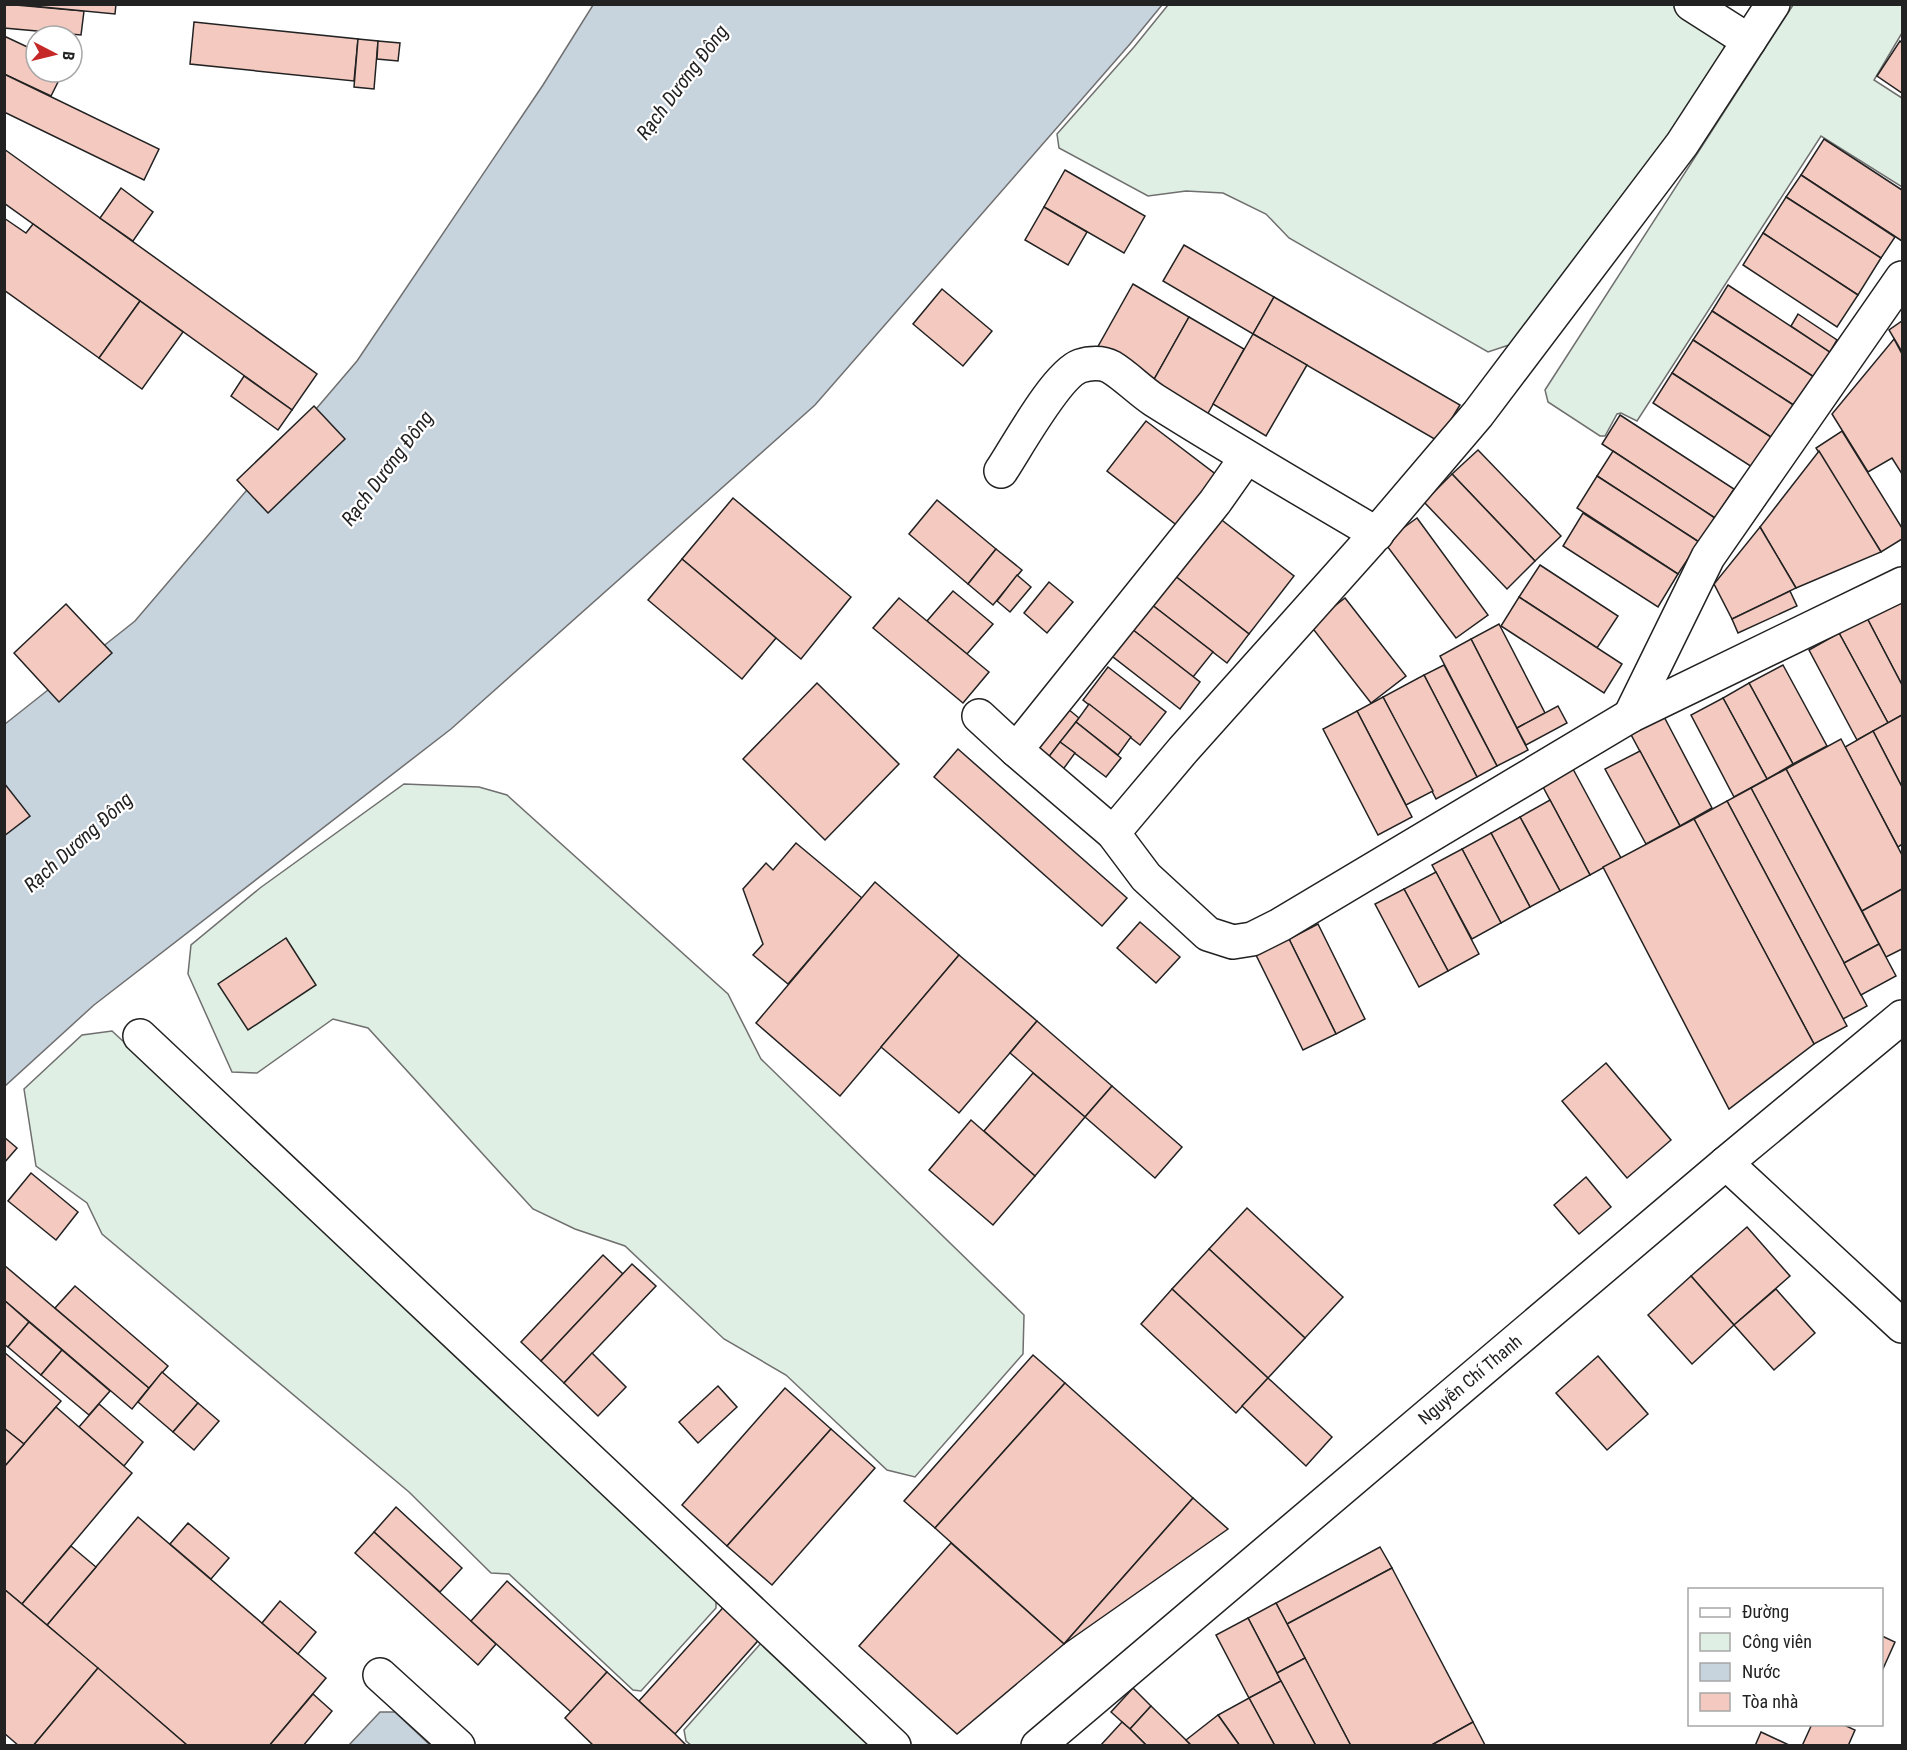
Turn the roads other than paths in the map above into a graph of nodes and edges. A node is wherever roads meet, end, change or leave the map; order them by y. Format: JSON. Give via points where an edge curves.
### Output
{"nodes":[{"id":1,"x":1691,"y":4,"type":"edge"},
{"id":2,"x":1773,"y":4,"type":"edge"},
{"id":3,"x":1749,"y":41,"type":"junction"},
{"id":4,"x":1902,"y":278,"type":"edge"},
{"id":5,"x":1246,"y":458,"type":"junction"},
{"id":6,"x":1001,"y":471,"type":"dead end"},
{"id":7,"x":1377,"y":534,"type":"junction"},
{"id":8,"x":1902,"y":584,"type":"edge"},
{"id":9,"x":979,"y":716,"type":"dead end"},
{"id":10,"x":1630,"y":716,"type":"junction"},
{"id":11,"x":1016,"y":750,"type":"junction"},
{"id":12,"x":1113,"y":833,"type":"junction"},
{"id":13,"x":1902,"y":1017,"type":"edge"},
{"id":14,"x":140,"y":1036,"type":"dead end"},
{"id":15,"x":1726,"y":1163,"type":"junction"},
{"id":16,"x":1902,"y":1326,"type":"edge"},
{"id":17,"x":380,"y":1675,"type":"dead end"},
{"id":18,"x":458,"y":1746,"type":"edge"},
{"id":19,"x":894,"y":1746,"type":"edge"},
{"id":20,"x":1038,"y":1746,"type":"edge"}],
"edges":[{"from":1,"to":3,"type":"street"},
{"from":2,"to":3,"type":"street"},
{"from":3,"to":7,"type":"street","via":[[1682,144],[1478,414]]},
{"from":4,"to":10,"type":"street","via":[[1708,557]]},
{"from":5,"to":6,"type":"street","via":[[1151,398],[1109,366],[1095,363],[1070,371]]},
{"from":5,"to":7,"type":"street"},
{"from":5,"to":11,"type":"street"},
{"from":7,"to":12,"type":"street"},
{"from":8,"to":10,"type":"street"},
{"from":9,"to":11,"type":"street"},
{"from":10,"to":12,"type":"street","via":[[1252,939],[1233,942],[1208,934],[1146,878]]},
{"from":11,"to":12,"type":"street"},
{"from":13,"to":15,"type":"street","name":"Nguyễn Chí Thanh"},
{"from":14,"to":19,"type":"street"},
{"from":15,"to":16,"type":"street"},
{"from":15,"to":20,"type":"street","name":"Nguyễn Chí Thanh"},
{"from":17,"to":18,"type":"street"}]}
